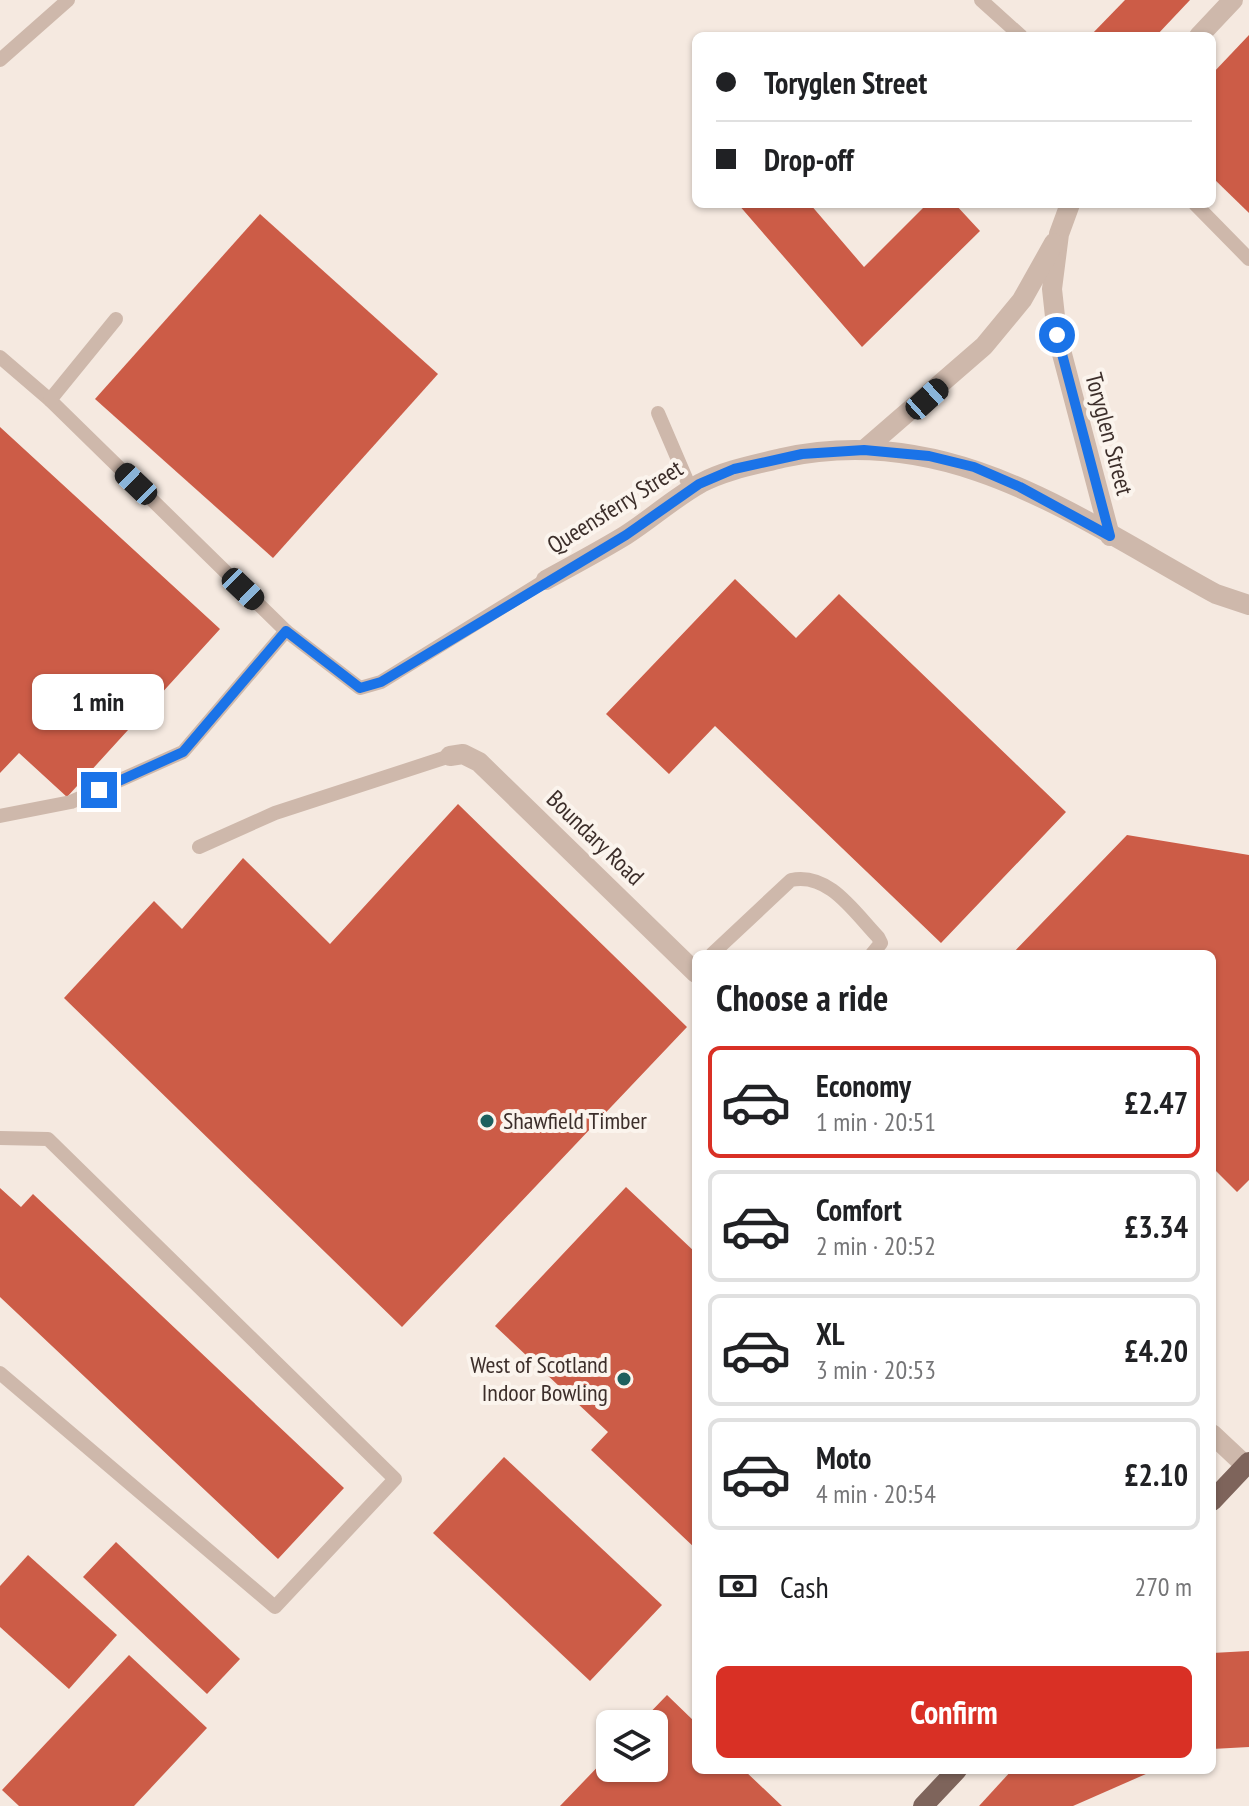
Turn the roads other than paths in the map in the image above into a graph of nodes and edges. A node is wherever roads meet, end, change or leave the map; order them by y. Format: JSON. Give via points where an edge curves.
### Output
{"nodes":[{"id":1,"x":68,"y":0,"type":"edge"},
{"id":2,"x":981,"y":0,"type":"edge"},
{"id":3,"x":1233,"y":0,"type":"edge"},
{"id":4,"x":1017,"y":32,"type":"edge"},
{"id":5,"x":1203,"y":32,"type":"edge"},
{"id":6,"x":0,"y":60,"type":"edge"},
{"id":7,"x":1069,"y":208,"type":"edge"},
{"id":8,"x":1199,"y":208,"type":"edge"},
{"id":9,"x":1059,"y":234,"type":"junction"},
{"id":10,"x":1249,"y":259,"type":"edge"},
{"id":11,"x":116,"y":319,"type":"dead end"},
{"id":12,"x":0,"y":357,"type":"edge"},
{"id":13,"x":50,"y":400,"type":"junction"},
{"id":14,"x":658,"y":413,"type":"dead end"},
{"id":15,"x":864,"y":450,"type":"junction"},
{"id":16,"x":691,"y":490,"type":"junction"},
{"id":17,"x":1110,"y":536,"type":"junction"},
{"id":18,"x":546,"y":580,"type":"joint"},
{"id":19,"x":1249,"y":605,"type":"edge"},
{"id":20,"x":286,"y":631,"type":"junction"},
{"id":21,"x":450,"y":756,"type":"joint"},
{"id":22,"x":0,"y":816,"type":"edge"},
{"id":23,"x":199,"y":847,"type":"dead end"},
{"id":24,"x":716,"y":950,"type":"edge"},
{"id":25,"x":875,"y":950,"type":"edge"},
{"id":26,"x":692,"y":968,"type":"edge"},
{"id":27,"x":0,"y":1138,"type":"edge"},
{"id":28,"x":0,"y":1373,"type":"edge"},
{"id":29,"x":1216,"y":1437,"type":"edge"},
{"id":30,"x":1247,"y":1464,"type":"edge"},
{"id":31,"x":1216,"y":1497,"type":"edge"},
{"id":32,"x":953,"y":1774,"type":"edge"},
{"id":33,"x":923,"y":1806,"type":"edge"}],
"edges":[{"from":1,"to":6,"type":"lane"},
{"from":2,"to":4,"type":"lane"},
{"from":3,"to":5,"type":"street"},
{"from":7,"to":9,"type":"street","name":"Toryglen Street"},
{"from":8,"to":10,"type":"lane"},
{"from":9,"to":15,"type":"street","via":[[1022,300],[984,346]]},
{"from":9,"to":17,"type":"street","name":"Toryglen Street","via":[[1052,289],[1057,335]]},
{"from":11,"to":13,"type":"lane"},
{"from":12,"to":13,"type":"lane"},
{"from":13,"to":20,"type":"lane"},
{"from":14,"to":16,"type":"lane"},
{"from":15,"to":16,"type":"street","name":"Queensferry Street","via":[[802,454],[734,469]]},
{"from":15,"to":17,"type":"street","name":"Queensferry Street","via":[[974,467]]},
{"from":16,"to":18,"type":"street","name":"Queensferry Street"},
{"from":17,"to":19,"type":"street","name":"Queensferry Street","via":[[1216,594]]},
{"from":18,"to":20,"type":"lane","via":[[381,682],[360,688]]},
{"from":20,"to":22,"type":"lane","via":[[183,752],[71,802]]},
{"from":21,"to":23,"type":"lane","via":[[275,813]]},
{"from":21,"to":26,"type":"street","name":"Boundary Road","via":[[463,754],[479,762]]},
{"from":24,"to":25,"type":"lane","via":[[791,880],[807,877],[829,888],[878,937],[881,943]]},
{"from":27,"to":28,"type":"lane","via":[[48,1139],[395,1479],[275,1607]]},
{"from":29,"to":30,"type":"street"},
{"from":30,"to":31,"type":"main road"},
{"from":32,"to":33,"type":"main road"}]}
